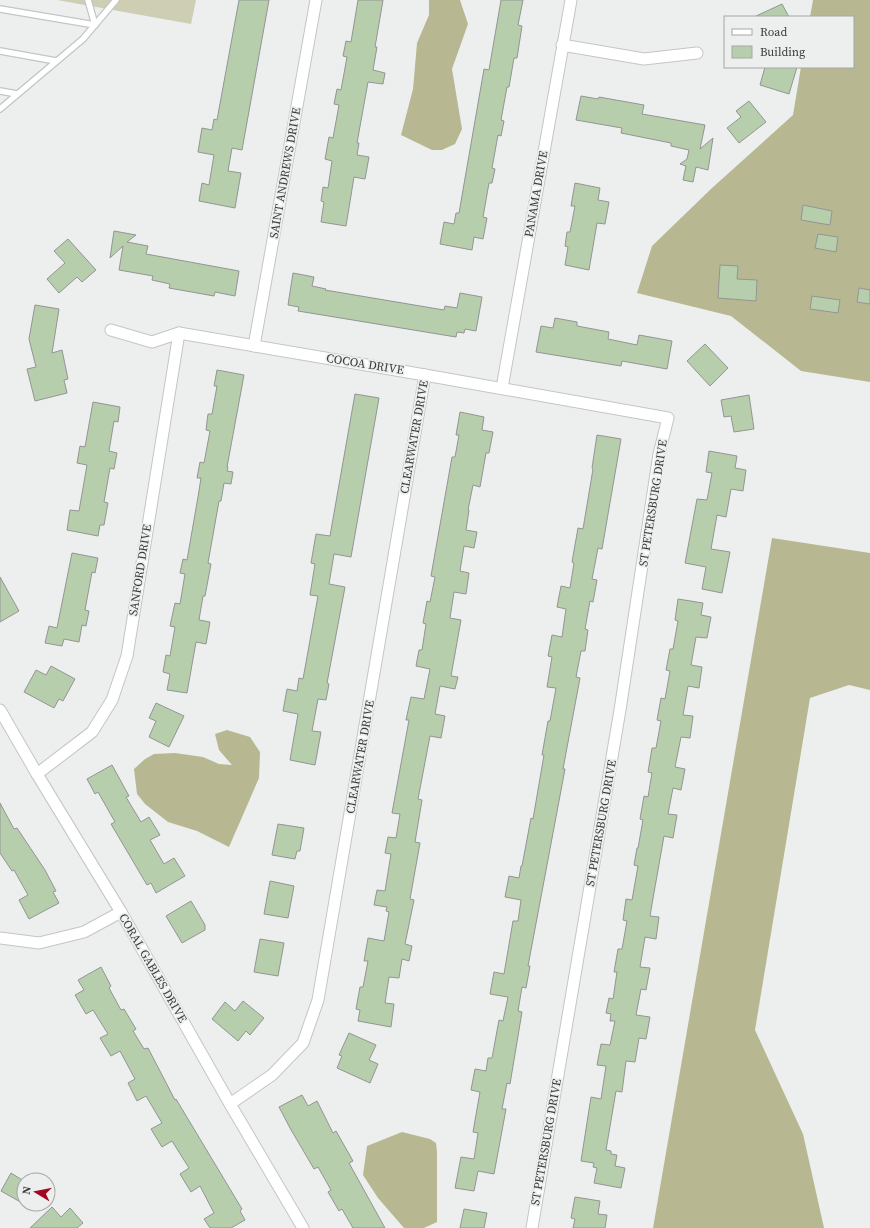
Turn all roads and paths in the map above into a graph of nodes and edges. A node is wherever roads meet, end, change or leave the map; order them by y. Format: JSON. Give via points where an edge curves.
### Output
{"nodes":[{"id":1,"x":88,"y":0,"type":"edge"},
{"id":2,"x":116,"y":0,"type":"edge"},
{"id":3,"x":316,"y":0,"type":"edge"},
{"id":4,"x":571,"y":0,"type":"edge"},
{"id":5,"x":0,"y":10,"type":"edge"},
{"id":6,"x":95,"y":24,"type":"junction"},
{"id":7,"x":562,"y":45,"type":"junction"},
{"id":8,"x":0,"y":51,"type":"edge"},
{"id":9,"x":697,"y":52,"type":"dead end"},
{"id":10,"x":56,"y":61,"type":"junction"},
{"id":11,"x":0,"y":91,"type":"edge"},
{"id":12,"x":18,"y":94,"type":"junction"},
{"id":13,"x":0,"y":109,"type":"edge"},
{"id":14,"x":111,"y":330,"type":"dead end"},
{"id":15,"x":179,"y":333,"type":"junction"},
{"id":16,"x":254,"y":346,"type":"junction"},
{"id":17,"x":425,"y":374,"type":"junction"},
{"id":18,"x":502,"y":388,"type":"junction"},
{"id":19,"x":668,"y":418,"type":"joint"},
{"id":20,"x":0,"y":710,"type":"edge"},
{"id":21,"x":37,"y":774,"type":"junction"},
{"id":22,"x":121,"y":912,"type":"junction"},
{"id":23,"x":0,"y":938,"type":"edge"},
{"id":24,"x":230,"y":1104,"type":"junction"},
{"id":25,"x":303,"y":1228,"type":"edge"},
{"id":26,"x":532,"y":1228,"type":"edge"}],
"edges":[{"from":1,"to":6,"type":"lane"},
{"from":2,"to":6,"type":"lane"},
{"from":3,"to":16,"type":"street","name":"SAINT ANDREWS DRIVE"},
{"from":4,"to":7,"type":"street","name":"PANAMA DRIVE"},
{"from":5,"to":6,"type":"lane"},
{"from":6,"to":10,"type":"lane"},
{"from":7,"to":9,"type":"street","via":[[644,59]]},
{"from":7,"to":18,"type":"street","name":"PANAMA DRIVE"},
{"from":8,"to":10,"type":"lane"},
{"from":10,"to":12,"type":"lane"},
{"from":11,"to":12,"type":"lane"},
{"from":12,"to":13,"type":"lane"},
{"from":14,"to":15,"type":"street","name":"COCOA DRIVE","via":[[152,342]]},
{"from":15,"to":16,"type":"street","name":"COCOA DRIVE"},
{"from":15,"to":21,"type":"street","name":"SANFORD DRIVE","via":[[127,656],[112,700],[92,732]]},
{"from":16,"to":17,"type":"street","name":"COCOA DRIVE"},
{"from":17,"to":18,"type":"street","name":"COCOA DRIVE"},
{"from":17,"to":24,"type":"street","name":"CLEARWATER DRIVE","via":[[318,1000],[302,1043],[272,1075]]},
{"from":18,"to":19,"type":"street","name":"COCOA DRIVE"},
{"from":19,"to":26,"type":"street","name":"ST PETERSBURG DRIVE","via":[[659,454],[620,710]]},
{"from":20,"to":21,"type":"street","name":"CORAL GABLES DRIVE"},
{"from":21,"to":22,"type":"street","name":"CORAL GABLES DRIVE"},
{"from":22,"to":23,"type":"street","via":[[84,932],[39,943]]},
{"from":22,"to":24,"type":"street","name":"CORAL GABLES DRIVE"},
{"from":24,"to":25,"type":"street","name":"CORAL GABLES DRIVE"}]}
